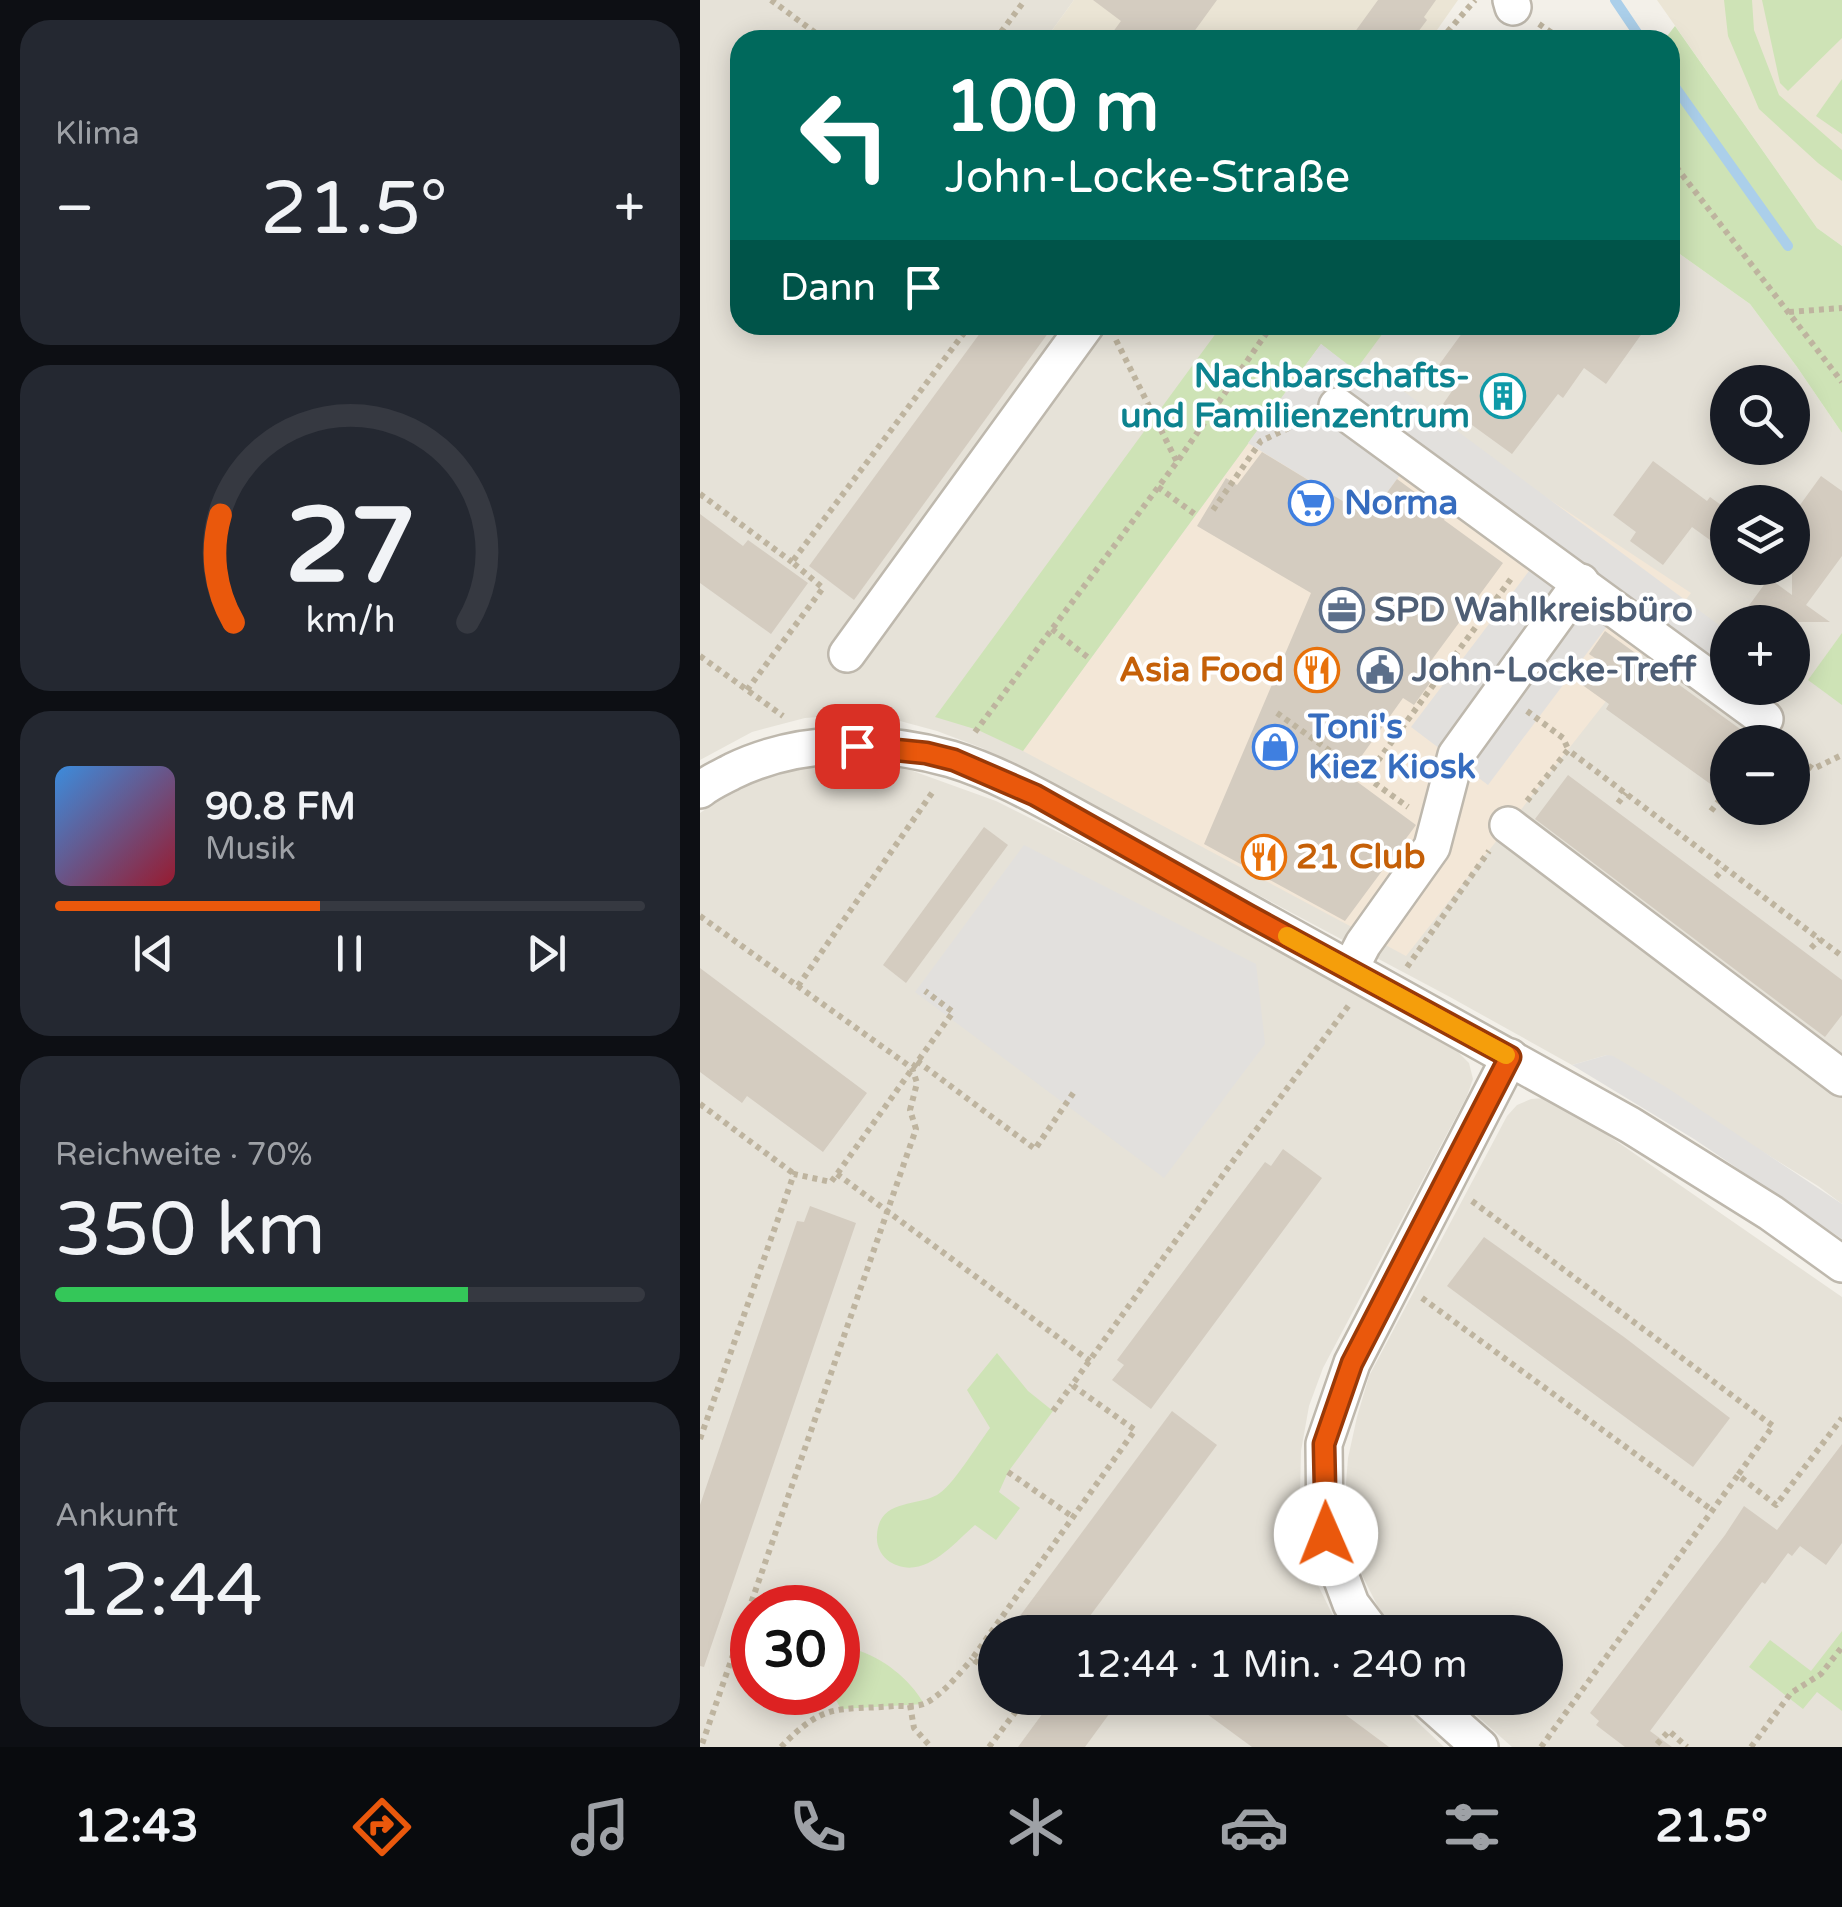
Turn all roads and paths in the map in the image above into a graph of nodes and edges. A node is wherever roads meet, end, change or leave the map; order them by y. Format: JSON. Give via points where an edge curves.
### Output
{"nodes":[{"id":1,"x":771,"y":0,"type":"edge"},
{"id":2,"x":1024,"y":0,"type":"edge"},
{"id":3,"x":1475,"y":0,"type":"edge"},
{"id":4,"x":812,"y":30,"type":"edge"},
{"id":5,"x":1003,"y":30,"type":"edge"},
{"id":6,"x":1450,"y":30,"type":"edge"},
{"id":7,"x":1680,"y":173,"type":"edge"},
{"id":8,"x":1842,"y":308,"type":"edge"},
{"id":9,"x":1788,"y":312,"type":"junction"},
{"id":10,"x":962,"y":335,"type":"edge"},
{"id":11,"x":1079,"y":335,"type":"edge"},
{"id":12,"x":1114,"y":335,"type":"edge"},
{"id":13,"x":1265,"y":335,"type":"edge"},
{"id":14,"x":1842,"y":382,"type":"edge"},
{"id":15,"x":1337,"y":406,"type":"joint"},
{"id":16,"x":1177,"y":462,"type":"junction"},
{"id":17,"x":1158,"y":488,"type":"junction"},
{"id":18,"x":700,"y":494,"type":"edge"},
{"id":19,"x":1213,"y":510,"type":"dead end"},
{"id":20,"x":1196,"y":515,"type":"dead end"},
{"id":21,"x":1534,"y":548,"type":"junction"},
{"id":22,"x":792,"y":562,"type":"junction"},
{"id":23,"x":1581,"y":582,"type":"junction"},
{"id":24,"x":1052,"y":629,"type":"junction"},
{"id":25,"x":847,"y":654,"type":"dead end"},
{"id":26,"x":700,"y":656,"type":"edge"},
{"id":27,"x":1090,"y":659,"type":"dead end"},
{"id":28,"x":748,"y":690,"type":"junction"},
{"id":29,"x":1277,"y":713,"type":"dead end"},
{"id":30,"x":783,"y":716,"type":"dead end"},
{"id":31,"x":1765,"y":719,"type":"dead end"},
{"id":32,"x":1547,"y":725,"type":"dead end"},
{"id":33,"x":970,"y":739,"type":"dead end"},
{"id":34,"x":1568,"y":750,"type":"dead end"},
{"id":35,"x":1842,"y":756,"type":"edge"},
{"id":36,"x":1810,"y":767,"type":"edge"},
{"id":37,"x":1366,"y":777,"type":"junction"},
{"id":38,"x":936,"y":788,"type":"dead end"},
{"id":39,"x":700,"y":790,"type":"edge"},
{"id":40,"x":1626,"y":794,"type":"dead end"},
{"id":41,"x":1618,"y":803,"type":"dead end"},
{"id":42,"x":1508,"y":825,"type":"dead end"},
{"id":43,"x":1437,"y":829,"type":"junction"},
{"id":44,"x":1723,"y":868,"type":"dead end"},
{"id":45,"x":1716,"y":877,"type":"dead end"},
{"id":46,"x":700,"y":916,"type":"edge"},
{"id":47,"x":1820,"y":939,"type":"dead end"},
{"id":48,"x":1842,"y":943,"type":"edge"},
{"id":49,"x":1811,"y":948,"type":"dead end"},
{"id":50,"x":1833,"y":949,"type":"dead end"},
{"id":51,"x":798,"y":986,"type":"junction"},
{"id":52,"x":1350,"y":987,"type":"junction"},
{"id":53,"x":925,"y":991,"type":"dead end"},
{"id":54,"x":1510,"y":1057,"type":"junction"},
{"id":55,"x":914,"y":1065,"type":"junction"},
{"id":56,"x":1842,"y":1078,"type":"edge"},
{"id":57,"x":1074,"y":1092,"type":"dead end"},
{"id":58,"x":700,"y":1104,"type":"edge"},
{"id":59,"x":794,"y":1174,"type":"junction"},
{"id":60,"x":837,"y":1174,"type":"junction"},
{"id":61,"x":1472,"y":1202,"type":"dead end"},
{"id":62,"x":888,"y":1211,"type":"junction"},
{"id":63,"x":1842,"y":1264,"type":"edge"},
{"id":64,"x":1421,"y":1297,"type":"dead end"},
{"id":65,"x":1090,"y":1361,"type":"junction"},
{"id":66,"x":1072,"y":1385,"type":"junction"},
{"id":67,"x":1053,"y":1411,"type":"dead end"},
{"id":68,"x":1842,"y":1418,"type":"edge"},
{"id":69,"x":700,"y":1439,"type":"edge"},
{"id":70,"x":1008,"y":1472,"type":"dead end"},
{"id":71,"x":1738,"y":1475,"type":"junction"},
{"id":72,"x":1712,"y":1510,"type":"junction"},
{"id":73,"x":1073,"y":1518,"type":"junction"},
{"id":74,"x":1359,"y":1615,"type":"edge"},
{"id":75,"x":1842,"y":1646,"type":"edge"},
{"id":76,"x":972,"y":1659,"type":"junction"},
{"id":77,"x":978,"y":1663,"type":"edge"},
{"id":78,"x":910,"y":1705,"type":"junction"},
{"id":79,"x":1014,"y":1715,"type":"edge"},
{"id":80,"x":1444,"y":1715,"type":"edge"},
{"id":81,"x":1657,"y":1744,"type":"edge"},
{"id":82,"x":702,"y":1747,"type":"edge"},
{"id":83,"x":781,"y":1747,"type":"edge"},
{"id":84,"x":931,"y":1747,"type":"edge"},
{"id":85,"x":990,"y":1747,"type":"edge"},
{"id":86,"x":1480,"y":1747,"type":"edge"},
{"id":87,"x":1541,"y":1747,"type":"edge"},
{"id":88,"x":1686,"y":1747,"type":"edge"},
{"id":89,"x":1752,"y":1747,"type":"edge"}],
"edges":[{"from":1,"to":4,"type":"path"},
{"from":2,"to":5,"type":"path"},
{"from":3,"to":6,"type":"path"},
{"from":7,"to":9,"type":"path"},
{"from":8,"to":9,"type":"path"},
{"from":9,"to":14,"type":"path"},
{"from":10,"to":22,"type":"path"},
{"from":11,"to":25,"type":"street"},
{"from":12,"to":16,"type":"path"},
{"from":13,"to":16,"type":"path"},
{"from":15,"to":19,"type":"path","via":[[1261,441]]},
{"from":15,"to":21,"type":"street"},
{"from":16,"to":17,"type":"path"},
{"from":17,"to":20,"type":"path"},
{"from":17,"to":24,"type":"path"},
{"from":18,"to":22,"type":"path"},
{"from":21,"to":23,"type":"street"},
{"from":21,"to":37,"type":"path"},
{"from":22,"to":28,"type":"path","via":[[822,588]]},
{"from":23,"to":31,"type":"street"},
{"from":23,"to":43,"type":"street","via":[[1456,755]]},
{"from":24,"to":27,"type":"path"},
{"from":24,"to":33,"type":"path"},
{"from":26,"to":28,"type":"path"},
{"from":28,"to":30,"type":"path"},
{"from":29,"to":37,"type":"path"},
{"from":32,"to":34,"type":"path"},
{"from":35,"to":36,"type":"path"},
{"from":37,"to":43,"type":"path"},
{"from":38,"to":51,"type":"path"},
{"from":39,"to":52,"type":"street","via":[[788,750],[857,746],[954,760],[1035,795]]},
{"from":40,"to":41,"type":"path"},
{"from":42,"to":56,"type":"street"},
{"from":43,"to":52,"type":"street","via":[[1432,847],[1364,944]]},
{"from":44,"to":45,"type":"path"},
{"from":46,"to":51,"type":"path"},
{"from":47,"to":49,"type":"path"},
{"from":48,"to":50,"type":"path"},
{"from":51,"to":55,"type":"path"},
{"from":52,"to":54,"type":"street"},
{"from":52,"to":65,"type":"path"},
{"from":53,"to":55,"type":"path","via":[[953,1012]]},
{"from":54,"to":63,"type":"street","via":[[1630,1125]]},
{"from":54,"to":74,"type":"street","via":[[1352,1363],[1324,1444],[1326,1534]]},
{"from":55,"to":57,"type":"path","via":[[1035,1149]]},
{"from":55,"to":60,"type":"path"},
{"from":55,"to":62,"type":"path","via":[[910,1110],[916,1129]]},
{"from":58,"to":59,"type":"path"},
{"from":59,"to":60,"type":"path","via":[[831,1182]]},
{"from":59,"to":69,"type":"path"},
{"from":60,"to":62,"type":"path"},
{"from":61,"to":71,"type":"path","via":[[1773,1426]]},
{"from":62,"to":65,"type":"path"},
{"from":62,"to":82,"type":"path"},
{"from":64,"to":72,"type":"path"},
{"from":65,"to":66,"type":"path"},
{"from":66,"to":67,"type":"path"},
{"from":66,"to":73,"type":"path","via":[[1135,1430]]},
{"from":68,"to":71,"type":"path","via":[[1776,1505]]},
{"from":70,"to":73,"type":"path"},
{"from":71,"to":72,"type":"path"},
{"from":72,"to":87,"type":"path"},
{"from":73,"to":76,"type":"path"},
{"from":75,"to":89,"type":"path","via":[[1820,1674],[1792,1693]]},
{"from":76,"to":77,"type":"path"},
{"from":76,"to":78,"type":"path","via":[[924,1704]]},
{"from":78,"to":83,"type":"path","via":[[827,1710]]},
{"from":78,"to":84,"type":"path","via":[[914,1728]]},
{"from":79,"to":85,"type":"path"},
{"from":80,"to":86,"type":"street"},
{"from":81,"to":88,"type":"path","via":[[1669,1731]]}]}
